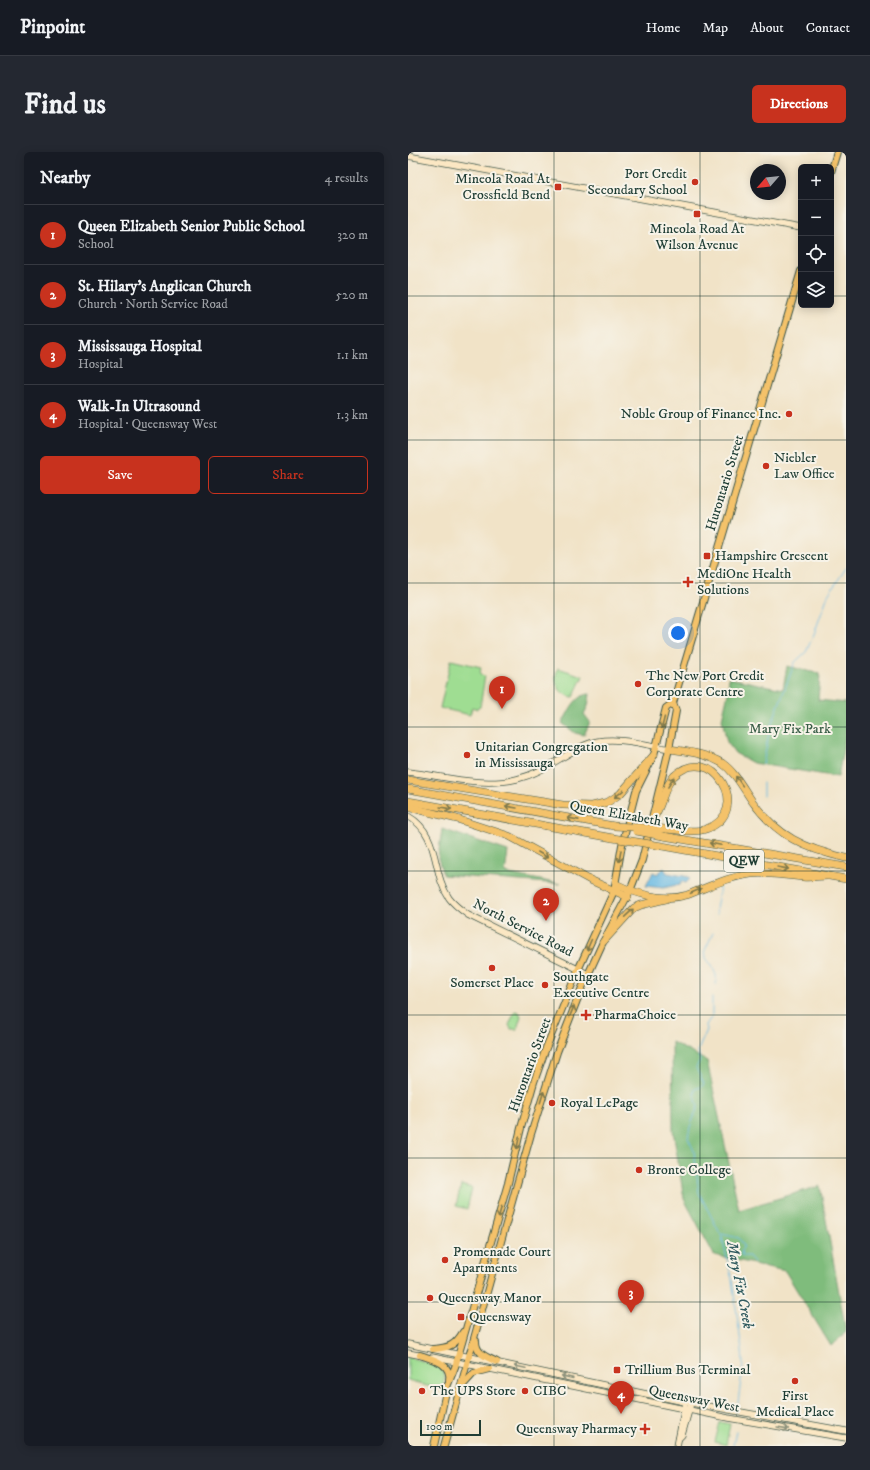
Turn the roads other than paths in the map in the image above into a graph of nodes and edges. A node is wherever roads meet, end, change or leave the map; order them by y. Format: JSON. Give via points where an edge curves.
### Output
{"nodes":[{"id":1,"x":837,"y":152,"type":"edge"},
{"id":2,"x":408,"y":156,"type":"edge"},
{"id":3,"x":833,"y":164,"type":"edge"},
{"id":4,"x":798,"y":227,"type":"edge"},
{"id":5,"x":801,"y":272,"type":"edge"},
{"id":6,"x":673,"y":703,"type":"junction"},
{"id":7,"x":656,"y":746,"type":"junction"},
{"id":8,"x":669,"y":749,"type":"junction"},
{"id":9,"x":654,"y":755,"type":"junction"},
{"id":10,"x":408,"y":772,"type":"edge"},
{"id":11,"x":408,"y":780,"type":"edge"},
{"id":12,"x":408,"y":789,"type":"edge"},
{"id":13,"x":408,"y":801,"type":"edge"},
{"id":14,"x":408,"y":807,"type":"edge"},
{"id":15,"x":408,"y":816,"type":"edge"},
{"id":16,"x":654,"y":817,"type":"junction"},
{"id":17,"x":665,"y":832,"type":"junction"},
{"id":18,"x":846,"y":858,"type":"edge"},
{"id":19,"x":846,"y":867,"type":"edge"},
{"id":20,"x":827,"y":876,"type":"junction"},
{"id":21,"x":846,"y":879,"type":"edge"},
{"id":22,"x":615,"y":887,"type":"junction"},
{"id":23,"x":629,"y":894,"type":"junction"},
{"id":24,"x":673,"y":896,"type":"junction"},
{"id":25,"x":603,"y":942,"type":"junction"},
{"id":26,"x":578,"y":970,"type":"junction"},
{"id":27,"x":588,"y":974,"type":"junction"},
{"id":28,"x":467,"y":1323,"type":"junction"},
{"id":29,"x":476,"y":1334,"type":"junction"},
{"id":30,"x":408,"y":1344,"type":"edge"},
{"id":31,"x":433,"y":1349,"type":"junction"},
{"id":32,"x":408,"y":1353,"type":"edge"},
{"id":33,"x":420,"y":1355,"type":"junction"},
{"id":34,"x":459,"y":1355,"type":"junction"},
{"id":35,"x":470,"y":1357,"type":"junction"},
{"id":36,"x":457,"y":1362,"type":"junction"},
{"id":37,"x":497,"y":1362,"type":"junction"},
{"id":38,"x":468,"y":1365,"type":"junction"},
{"id":39,"x":489,"y":1369,"type":"junction"},
{"id":40,"x":447,"y":1387,"type":"junction"},
{"id":41,"x":461,"y":1388,"type":"junction"},
{"id":42,"x":689,"y":1403,"type":"junction"},
{"id":43,"x":687,"y":1409,"type":"junction"},
{"id":44,"x":846,"y":1431,"type":"edge"},
{"id":45,"x":846,"y":1438,"type":"edge"},
{"id":46,"x":434,"y":1446,"type":"edge"},
{"id":47,"x":444,"y":1446,"type":"edge"},
{"id":48,"x":677,"y":1446,"type":"edge"}],
"edges":[{"from":1,"to":3,"type":"main road"},
{"from":2,"to":4,"type":"street"},
{"from":5,"to":6,"type":"main road","name":"Hurontario Street"},
{"from":6,"to":7,"type":"main road","name":"Hurontario Street","one_way":true,"via":[[666,708]]},
{"from":6,"to":8,"type":"main road","name":"Hurontario Street","via":[[676,711]]},
{"from":7,"to":8,"type":"street"},
{"from":7,"to":9,"type":"main road","name":"Hurontario Street"},
{"from":7,"to":10,"type":"street","via":[[610,740],[594,742],[542,770],[497,782],[468,781]]},
{"from":8,"to":16,"type":"main road","name":"Hurontario Street"},
{"from":18,"to":8,"type":"highway","one_way":true,"via":[[823,853],[790,839],[761,814],[736,776],[723,764],[707,756]]},
{"from":9,"to":11,"type":"highway","one_way":true,"via":[[620,794],[608,802],[592,806],[563,804]]},
{"from":9,"to":22,"type":"main road","name":"Hurontario Street","one_way":true,"via":[[636,791],[622,845]]},
{"from":17,"to":12,"type":"highway","name":"Queen Elizabeth Way","number":"QEW","one_way":true,"bridge":true,"via":[[614,826]]},
{"from":13,"to":20,"type":"highway","name":"Queen Elizabeth Way","number":"QEW","one_way":true,"bridge":true},
{"from":14,"to":22,"type":"highway","one_way":true,"via":[[509,836]]},
{"from":15,"to":26,"type":"street","name":"North Service Road","via":[[427,834],[444,889],[455,905],[468,915]]},
{"from":16,"to":17,"type":"highway","one_way":true,"via":[[669,784],[680,772],[703,767],[720,776],[726,786],[728,797],[727,807],[719,821],[704,830]]},
{"from":16,"to":23,"type":"main road","name":"Hurontario Street"},
{"from":19,"to":17,"type":"highway","name":"Queen Elizabeth Way","number":"QEW","one_way":true},
{"from":20,"to":21,"type":"highway","name":"Queen Elizabeth Way","number":"QEW"},
{"from":24,"to":20,"type":"highway","one_way":true,"via":[[686,895],[735,876],[756,873]]},
{"from":22,"to":23,"type":"highway"},
{"from":22,"to":26,"type":"main road","name":"Hurontario Street","one_way":true},
{"from":23,"to":24,"type":"highway"},
{"from":23,"to":25,"type":"main road","name":"Hurontario Street"},
{"from":25,"to":24,"type":"highway","one_way":true,"via":[[634,908]]},
{"from":25,"to":27,"type":"main road","name":"Hurontario Street"},
{"from":26,"to":27,"type":"street","name":"North Service Road"},
{"from":26,"to":28,"type":"main road","name":"Hurontario Street","one_way":true,"via":[[526,1105],[510,1179]]},
{"from":29,"to":27,"type":"main road","name":"Hurontario Street","one_way":true,"via":[[536,1117],[564,1032]]},
{"from":28,"to":31,"type":"main road","via":[[455,1344],[447,1348]]},
{"from":28,"to":34,"type":"main road","name":"Hurontario Street"},
{"from":29,"to":35,"type":"main road","name":"Hurontario Street"},
{"from":29,"to":37,"type":"main road","via":[[476,1346],[479,1351]]},
{"from":30,"to":31,"type":"street"},
{"from":31,"to":34,"type":"street"},
{"from":32,"to":33,"type":"street"},
{"from":33,"to":36,"type":"street"},
{"from":33,"to":40,"type":"main road","via":[[440,1362],[446,1367],[450,1375]]},
{"from":34,"to":35,"type":"street"},
{"from":34,"to":36,"type":"main road","name":"Hurontario Street"},
{"from":35,"to":37,"type":"street","name":"Queensway West"},
{"from":35,"to":38,"type":"main road","name":"Hurontario Street"},
{"from":36,"to":38,"type":"street"},
{"from":36,"to":40,"type":"main road","name":"Hurontario Street"},
{"from":42,"to":37,"type":"street","name":"Queensway West","one_way":true},
{"from":38,"to":39,"type":"street","name":"Queensway West"},
{"from":38,"to":41,"type":"main road","name":"Hurontario Street"},
{"from":39,"to":41,"type":"main road","via":[[474,1373]]},
{"from":39,"to":43,"type":"street","name":"Queensway West"},
{"from":40,"to":46,"type":"main road","name":"Hurontario Street"},
{"from":41,"to":47,"type":"main road","name":"Hurontario Street"},
{"from":42,"to":43,"type":"street"},
{"from":42,"to":44,"type":"street","name":"Queensway West"},
{"from":43,"to":45,"type":"street","name":"Queensway West","one_way":true},
{"from":43,"to":48,"type":"street"}]}
